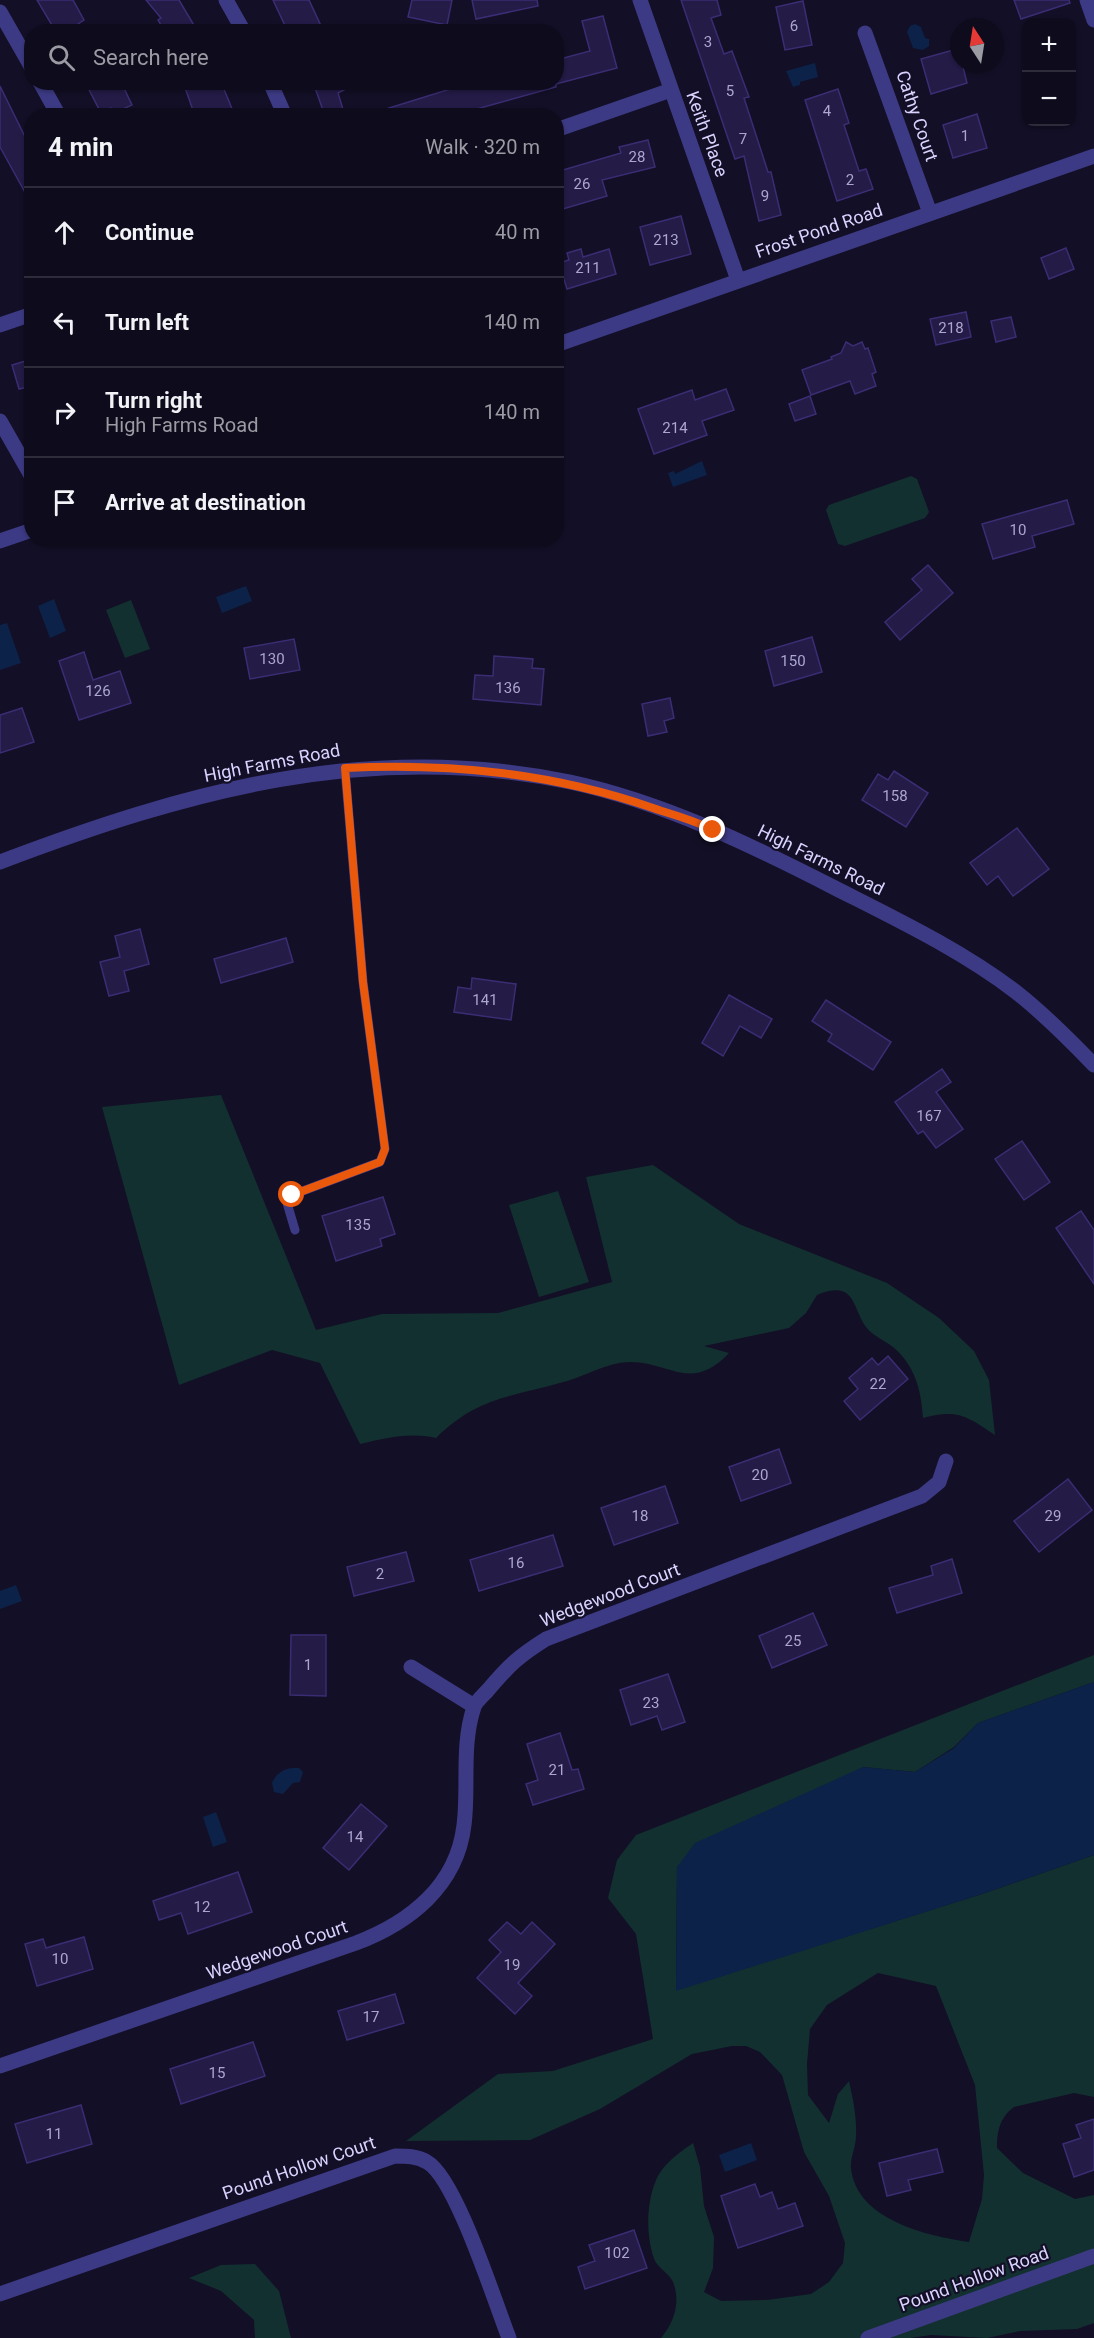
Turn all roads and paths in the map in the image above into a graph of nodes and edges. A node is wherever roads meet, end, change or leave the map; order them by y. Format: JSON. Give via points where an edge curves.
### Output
{"nodes":[{"id":1,"x":226,"y":0,"type":"edge"},
{"id":2,"x":640,"y":0,"type":"edge"},
{"id":3,"x":1087,"y":0,"type":"edge"},
{"id":4,"x":0,"y":12,"type":"edge"},
{"id":5,"x":1094,"y":20,"type":"edge"},
{"id":6,"x":240,"y":24,"type":"edge"},
{"id":7,"x":865,"y":33,"type":"dead end"},
{"id":8,"x":24,"y":54,"type":"edge"},
{"id":9,"x":44,"y":90,"type":"edge"},
{"id":10,"x":274,"y":90,"type":"edge"},
{"id":11,"x":671,"y":90,"type":"junction"},
{"id":12,"x":55,"y":108,"type":"edge"},
{"id":13,"x":281,"y":108,"type":"edge"},
{"id":14,"x":564,"y":127,"type":"edge"},
{"id":15,"x":1094,"y":156,"type":"edge"},
{"id":16,"x":930,"y":213,"type":"junction"},
{"id":17,"x":738,"y":280,"type":"junction"},
{"id":18,"x":24,"y":317,"type":"edge"},
{"id":19,"x":0,"y":325,"type":"edge"},
{"id":20,"x":564,"y":342,"type":"edge"},
{"id":21,"x":0,"y":421,"type":"edge"},
{"id":22,"x":24,"y":463,"type":"edge"},
{"id":23,"x":24,"y":533,"type":"edge"},
{"id":24,"x":0,"y":541,"type":"edge"},
{"id":25,"x":345,"y":768,"type":"junction"},
{"id":26,"x":0,"y":861,"type":"edge"},
{"id":27,"x":1094,"y":1065,"type":"edge"},
{"id":28,"x":295,"y":1230,"type":"dead end"},
{"id":29,"x":946,"y":1461,"type":"dead end"},
{"id":30,"x":411,"y":1667,"type":"dead end"},
{"id":31,"x":474,"y":1706,"type":"junction"},
{"id":32,"x":0,"y":2066,"type":"edge"},
{"id":33,"x":1094,"y":2256,"type":"edge"},
{"id":34,"x":0,"y":2294,"type":"edge"},
{"id":35,"x":509,"y":2338,"type":"edge"},
{"id":36,"x":868,"y":2338,"type":"edge"}],
"edges":[{"from":1,"to":6,"type":"street"},
{"from":2,"to":11,"type":"street","name":"Keith Place"},
{"from":3,"to":5,"type":"street"},
{"from":4,"to":8,"type":"street"},
{"from":7,"to":16,"type":"street","name":"Cathy Court"},
{"from":9,"to":12,"type":"street"},
{"from":10,"to":13,"type":"street"},
{"from":11,"to":14,"type":"street"},
{"from":11,"to":17,"type":"street","name":"Keith Place"},
{"from":15,"to":16,"type":"street","name":"Frost Pond Road"},
{"from":16,"to":17,"type":"street","name":"Frost Pond Road"},
{"from":17,"to":20,"type":"street","name":"Frost Pond Road"},
{"from":18,"to":19,"type":"street"},
{"from":21,"to":22,"type":"street"},
{"from":23,"to":24,"type":"street"},
{"from":25,"to":26,"type":"street","name":"High Farms Road","via":[[258,782],[148,808]]},
{"from":25,"to":27,"type":"street","name":"High Farms Road","via":[[455,767],[527,774],[627,798],[707,826],[904,924],[994,977],[1059,1029]]},
{"from":25,"to":28,"type":"lane","via":[[363,982],[385,1149],[380,1162],[292,1195],[287,1203]]},
{"from":29,"to":31,"type":"street","name":"Wedgewood Court","via":[[939,1482],[916,1499],[546,1639],[512,1661]]},
{"from":30,"to":31,"type":"street"},
{"from":31,"to":32,"type":"street","name":"Wedgewood Court","via":[[466,1749],[464,1825],[458,1852],[442,1882],[404,1921],[356,1943]]},
{"from":33,"to":36,"type":"street","name":"Pound Hollow Road"},
{"from":34,"to":35,"type":"street","name":"Pound Hollow Court","via":[[395,2156],[412,2157],[427,2162],[446,2183]]}]}
